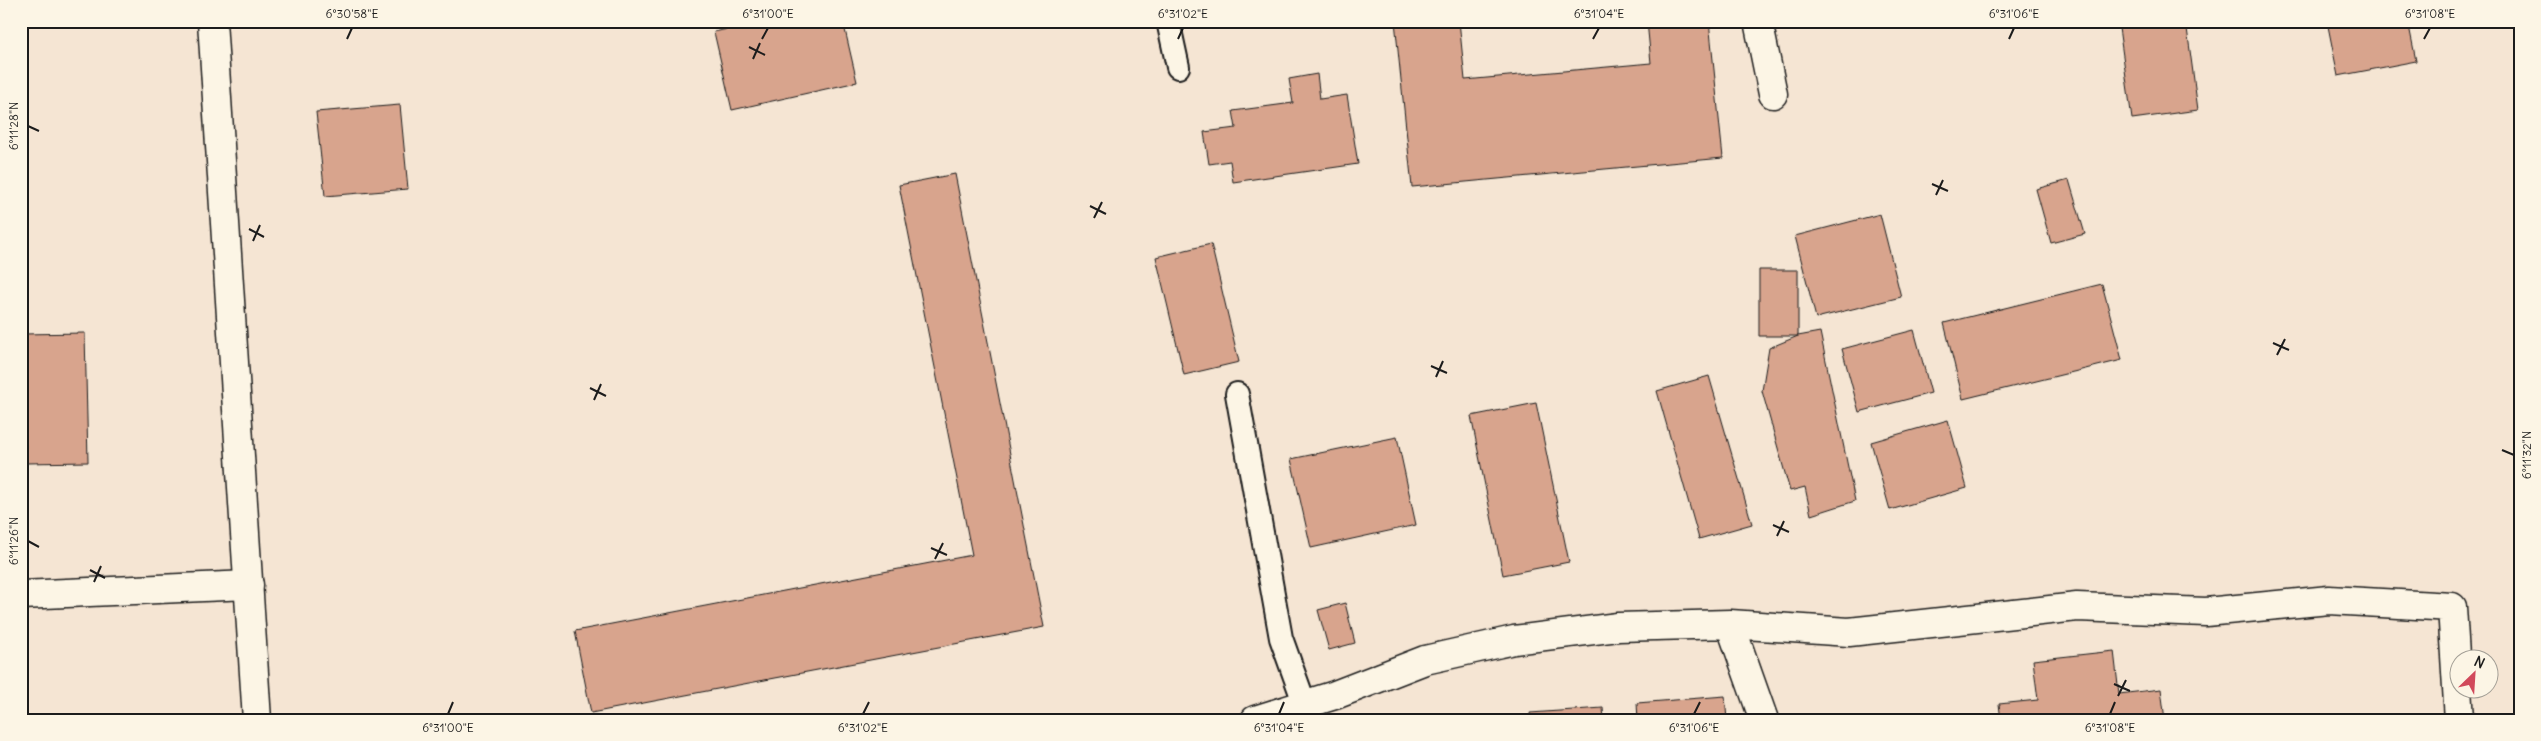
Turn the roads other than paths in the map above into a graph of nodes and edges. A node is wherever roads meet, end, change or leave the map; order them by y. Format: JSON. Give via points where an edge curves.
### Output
{"nodes":[{"id":1,"x":212,"y":21,"type":"edge"},
{"id":2,"x":1168,"y":21,"type":"edge"},
{"id":3,"x":1758,"y":21,"type":"edge"},
{"id":4,"x":1178,"y":66,"type":"dead end"},
{"id":5,"x":1773,"y":94,"type":"dead end"},
{"id":6,"x":1236,"y":394,"type":"dead end"},
{"id":7,"x":248,"y":585,"type":"junction"},
{"id":8,"x":21,"y":595,"type":"edge"},
{"id":9,"x":1730,"y":624,"type":"junction"},
{"id":10,"x":1305,"y":705,"type":"junction"},
{"id":11,"x":257,"y":720,"type":"edge"},
{"id":12,"x":1255,"y":720,"type":"edge"},
{"id":13,"x":1764,"y":720,"type":"edge"},
{"id":14,"x":2459,"y":720,"type":"edge"}],
"edges":[{"from":1,"to":7,"type":"street"},
{"from":2,"to":4,"type":"lane"},
{"from":3,"to":5,"type":"street"},
{"from":6,"to":10,"type":"lane","via":[[1281,638]]},
{"from":7,"to":8,"type":"street"},
{"from":7,"to":11,"type":"street"},
{"from":9,"to":10,"type":"street","via":[[1618,627],[1514,640],[1425,660]]},
{"from":9,"to":13,"type":"street"},
{"from":9,"to":14,"type":"street","via":[[1850,632],[2077,608],[2206,612],[2330,600],[2452,607]]},
{"from":10,"to":12,"type":"street"}]}
